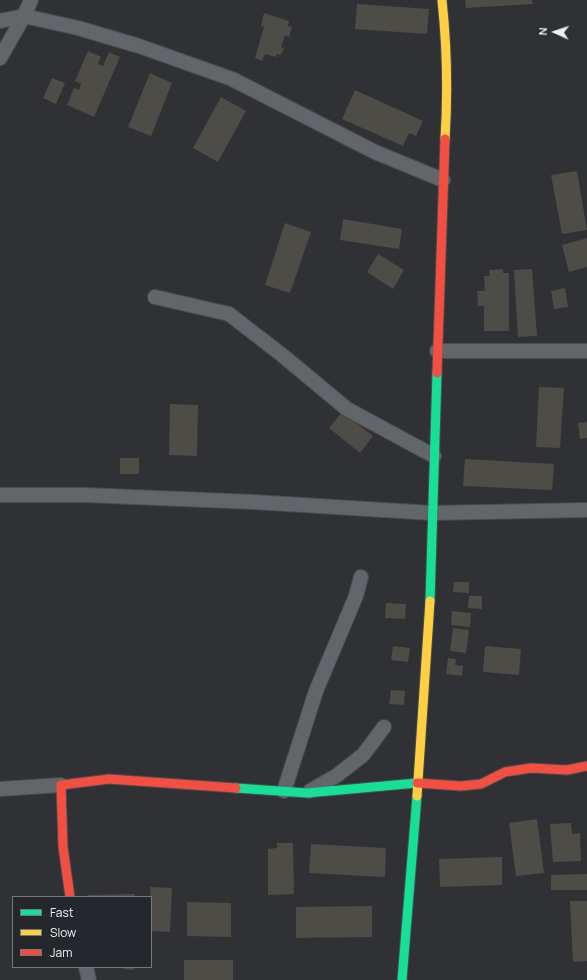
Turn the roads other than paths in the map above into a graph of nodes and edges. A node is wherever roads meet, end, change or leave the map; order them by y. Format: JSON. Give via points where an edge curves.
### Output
{"nodes":[{"id":1,"x":31,"y":0,"type":"edge"},
{"id":2,"x":442,"y":0,"type":"edge"},
{"id":3,"x":24,"y":16,"type":"junction"},
{"id":4,"x":0,"y":21,"type":"edge"},
{"id":5,"x":0,"y":58,"type":"edge"},
{"id":6,"x":443,"y":180,"type":"junction"},
{"id":7,"x":155,"y":297,"type":"dead end"},
{"id":8,"x":437,"y":350,"type":"junction"},
{"id":9,"x":587,"y":351,"type":"edge"},
{"id":10,"x":434,"y":456,"type":"junction"},
{"id":11,"x":0,"y":495,"type":"edge"},
{"id":12,"x":587,"y":510,"type":"edge"},
{"id":13,"x":432,"y":513,"type":"junction"},
{"id":14,"x":361,"y":577,"type":"dead end"},
{"id":15,"x":384,"y":726,"type":"dead end"},
{"id":16,"x":587,"y":766,"type":"edge"},
{"id":17,"x":417,"y":783,"type":"junction"},
{"id":18,"x":61,"y":785,"type":"junction"},
{"id":19,"x":0,"y":789,"type":"edge"},
{"id":20,"x":284,"y":791,"type":"junction"},
{"id":21,"x":307,"y":793,"type":"junction"},
{"id":22,"x":70,"y":896,"type":"edge"},
{"id":23,"x":86,"y":968,"type":"edge"},
{"id":24,"x":89,"y":980,"type":"edge"},
{"id":25,"x":402,"y":980,"type":"edge"}],
"edges":[{"from":1,"to":3,"type":"street"},
{"from":2,"to":6,"type":"street","via":[[448,98]]},
{"from":3,"to":4,"type":"street"},
{"from":3,"to":5,"type":"street"},
{"from":3,"to":6,"type":"street","via":[[78,28],[139,46],[232,79],[375,152]]},
{"from":6,"to":8,"type":"street"},
{"from":7,"to":10,"type":"street","via":[[229,314],[282,354],[347,409]]},
{"from":8,"to":9,"type":"street"},
{"from":8,"to":10,"type":"street"},
{"from":10,"to":13,"type":"street"},
{"from":11,"to":13,"type":"street","via":[[185,499]]},
{"from":12,"to":13,"type":"street"},
{"from":13,"to":17,"type":"street","via":[[430,602]]},
{"from":14,"to":20,"type":"street","via":[[356,596],[316,692]]},
{"from":15,"to":21,"type":"street","via":[[363,755],[336,776]]},
{"from":16,"to":17,"type":"street","via":[[567,770],[531,768],[505,772],[481,784],[462,786]]},
{"from":17,"to":21,"type":"street"},
{"from":17,"to":25,"type":"street","via":[[413,866]]},
{"from":18,"to":19,"type":"street"},
{"from":18,"to":20,"type":"street","via":[[109,780]]},
{"from":18,"to":22,"type":"street","via":[[63,847]]},
{"from":20,"to":21,"type":"street"},
{"from":23,"to":24,"type":"street"}]}
